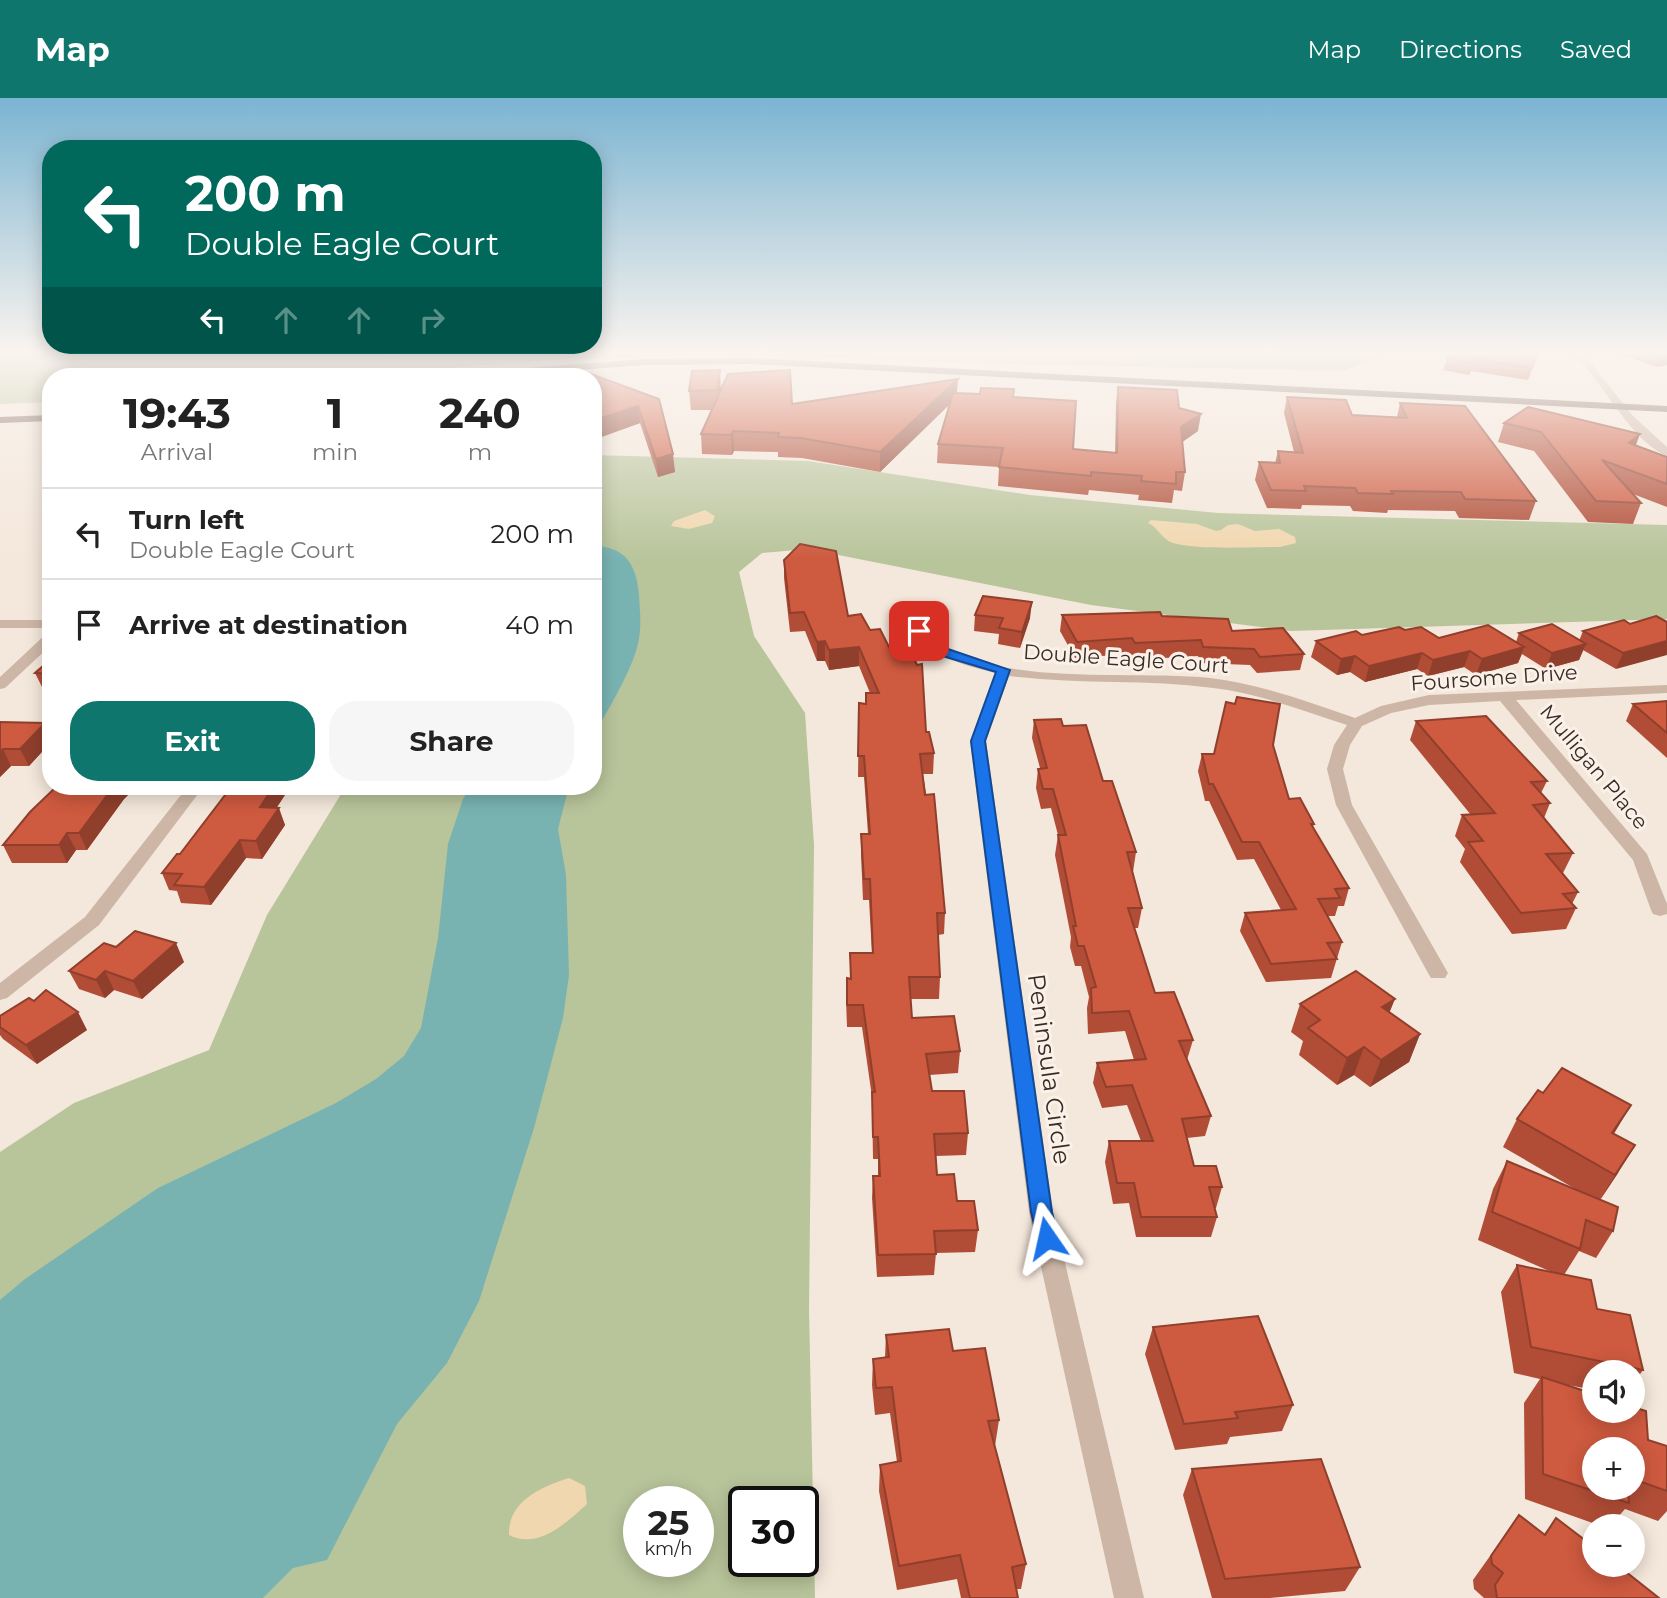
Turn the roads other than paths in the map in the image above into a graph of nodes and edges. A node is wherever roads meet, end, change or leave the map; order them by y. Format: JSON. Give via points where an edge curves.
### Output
{"nodes":[{"id":1,"x":1631,"y":420,"type":"edge"},
{"id":2,"x":1667,"y":453,"type":"edge"},
{"id":3,"x":922,"y":611,"type":"dead end"},
{"id":4,"x":0,"y":624,"type":"edge"},
{"id":5,"x":42,"y":624,"type":"edge"},
{"id":6,"x":42,"y":645,"type":"edge"},
{"id":7,"x":1004,"y":670,"type":"junction"},
{"id":8,"x":0,"y":685,"type":"edge"},
{"id":9,"x":1667,"y":689,"type":"edge"},
{"id":10,"x":1503,"y":695,"type":"junction"},
{"id":11,"x":1356,"y":723,"type":"junction"},
{"id":12,"x":189,"y":795,"type":"edge"},
{"id":13,"x":1660,"y":910,"type":"dead end"},
{"id":14,"x":1438,"y":973,"type":"dead end"},
{"id":15,"x":0,"y":993,"type":"edge"},
{"id":16,"x":1129,"y":1598,"type":"edge"}],
"edges":[{"from":1,"to":2,"type":"street"},
{"from":3,"to":7,"type":"street","name":"Double Eagle Court","via":[[919,631],[940,651]]},
{"from":4,"to":5,"type":"street"},
{"from":6,"to":8,"type":"street"},
{"from":7,"to":11,"type":"street","name":"Double Eagle Court","via":[[1082,679],[1213,683],[1279,697]]},
{"from":7,"to":16,"type":"street","name":"Peninsula Circle","via":[[978,741],[1039,1199]]},
{"from":9,"to":10,"type":"street","name":"Foursome Drive"},
{"from":10,"to":11,"type":"street","name":"Foursome Drive","via":[[1429,700],[1385,709]]},
{"from":10,"to":13,"type":"street","name":"Mulligan Place","via":[[1640,858]]},
{"from":11,"to":14,"type":"street","via":[[1342,745],[1335,769],[1344,805]]},
{"from":12,"to":15,"type":"street","via":[[92,921]]}]}
